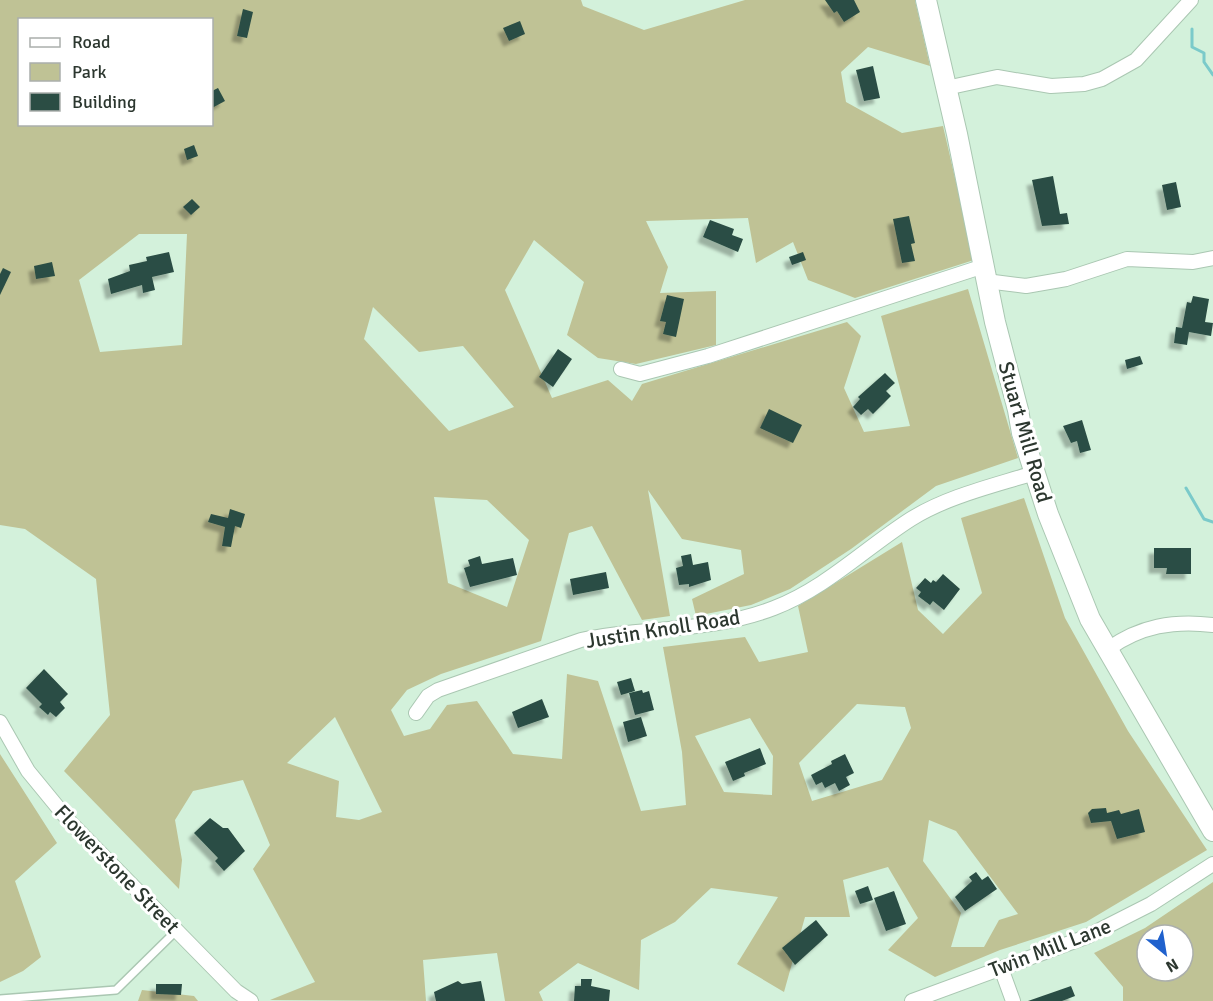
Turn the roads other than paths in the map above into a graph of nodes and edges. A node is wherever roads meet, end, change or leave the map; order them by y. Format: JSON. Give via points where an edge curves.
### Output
{"nodes":[{"id":1,"x":926,"y":0,"type":"edge"},
{"id":2,"x":1191,"y":0,"type":"edge"},
{"id":3,"x":946,"y":88,"type":"junction"},
{"id":4,"x":1213,"y":258,"type":"edge"},
{"id":5,"x":985,"y":274,"type":"junction"},
{"id":6,"x":621,"y":369,"type":"dead end"},
{"id":7,"x":1034,"y":473,"type":"junction"},
{"id":8,"x":1213,"y":626,"type":"edge"},
{"id":9,"x":1108,"y":649,"type":"junction"},
{"id":10,"x":416,"y":713,"type":"dead end"},
{"id":11,"x":0,"y":722,"type":"edge"},
{"id":12,"x":1213,"y":831,"type":"edge"},
{"id":13,"x":1213,"y":864,"type":"edge"},
{"id":14,"x":176,"y":931,"type":"junction"},
{"id":15,"x":1001,"y":968,"type":"junction"},
{"id":16,"x":0,"y":999,"type":"edge"},
{"id":17,"x":251,"y":1001,"type":"edge"},
{"id":18,"x":912,"y":1001,"type":"edge"},
{"id":19,"x":1013,"y":1001,"type":"edge"}],
"edges":[{"from":1,"to":3,"type":"main road","name":"Stuart Mill Road"},
{"from":2,"to":3,"type":"street","via":[[1136,60],[1102,79],[1050,86],[998,77]]},
{"from":3,"to":5,"type":"main road","name":"Stuart Mill Road"},
{"from":4,"to":5,"type":"street","via":[[1193,262],[1127,259],[1066,279],[1026,286]]},
{"from":5,"to":6,"type":"street","via":[[640,374]]},
{"from":5,"to":7,"type":"main road","name":"Stuart Mill Road"},
{"from":7,"to":9,"type":"main road","name":"Stuart Mill Road","via":[[1073,579]]},
{"from":7,"to":10,"type":"street","name":"Justin Knoll Road","via":[[934,507],[889,534],[838,573],[775,607],[718,624],[582,640],[438,690],[428,696]]},
{"from":8,"to":9,"type":"street","via":[[1155,626],[1137,631]]},
{"from":9,"to":12,"type":"main road","name":"Stuart Mill Road"},
{"from":11,"to":14,"type":"street","name":"Flowerstone Street","via":[[28,771],[69,821]]},
{"from":13,"to":15,"type":"street","name":"Twin Mill Lane","via":[[1120,921]]},
{"from":14,"to":16,"type":"lane","via":[[116,990]]},
{"from":14,"to":17,"type":"street","name":"Flowerstone Street"},
{"from":15,"to":18,"type":"street","name":"Twin Mill Lane"},
{"from":15,"to":19,"type":"street"}]}
